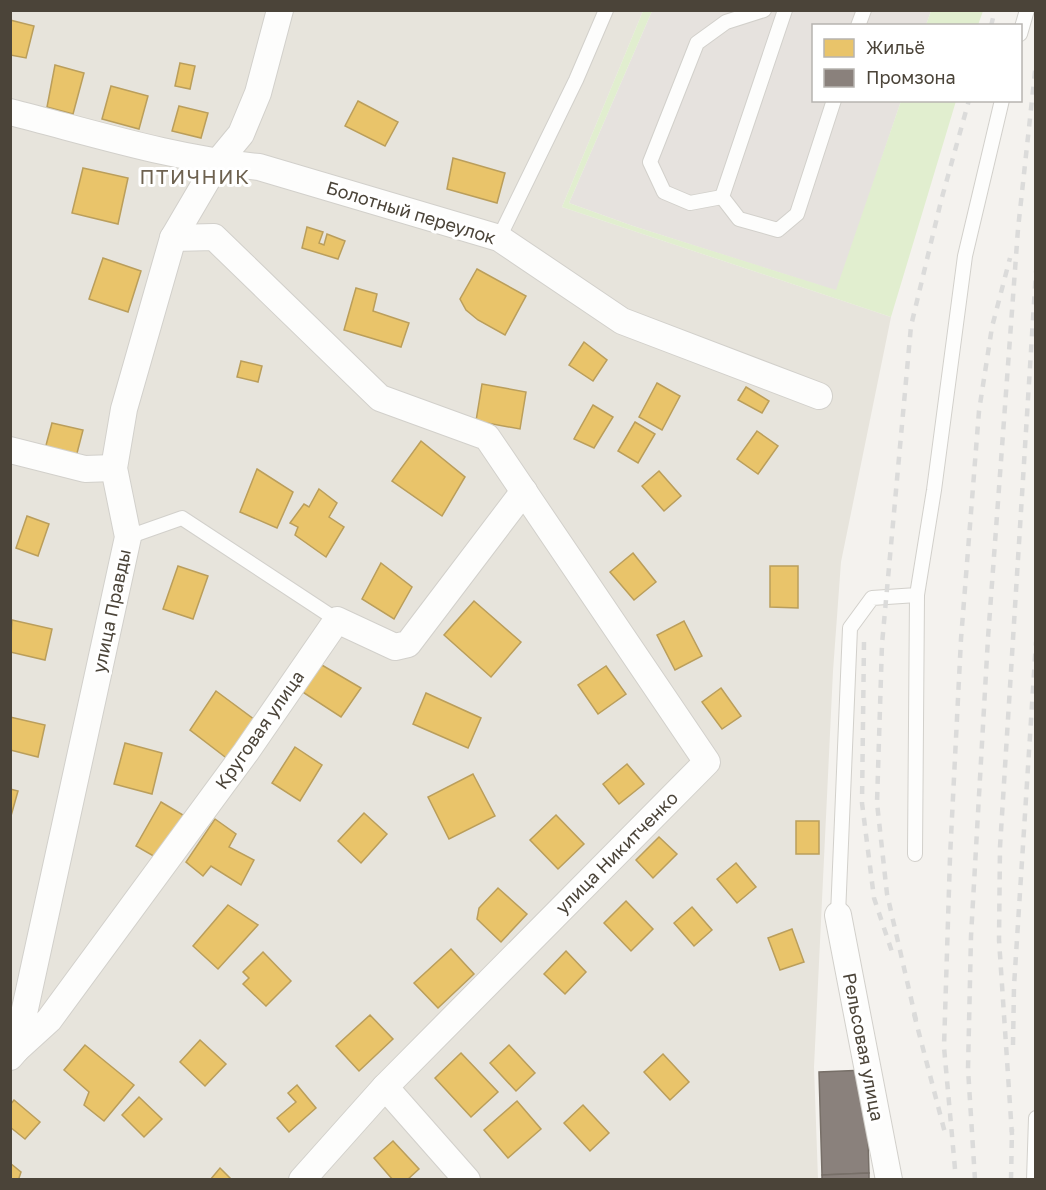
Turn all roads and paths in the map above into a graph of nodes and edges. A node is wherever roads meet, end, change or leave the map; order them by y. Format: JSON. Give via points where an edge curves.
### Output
{"nodes":[{"id":1,"x":280,"y":10,"type":"edge"},
{"id":2,"x":606,"y":10,"type":"edge"},
{"id":3,"x":764,"y":10,"type":"edge"},
{"id":4,"x":785,"y":10,"type":"edge"},
{"id":5,"x":1027,"y":10,"type":"edge"},
{"id":6,"x":1022,"y":27,"type":"edge"},
{"id":7,"x":833,"y":102,"type":"edge"},
{"id":8,"x":1002,"y":102,"type":"edge"},
{"id":9,"x":10,"y":112,"type":"edge"},
{"id":10,"x":218,"y":163,"type":"junction"},
{"id":11,"x":722,"y":197,"type":"junction"},
{"id":12,"x":173,"y":238,"type":"junction"},
{"id":13,"x":499,"y":238,"type":"junction"},
{"id":14,"x":819,"y":396,"type":"dead end"},
{"id":15,"x":10,"y":450,"type":"edge"},
{"id":16,"x":114,"y":468,"type":"junction"},
{"id":17,"x":524,"y":491,"type":"junction"},
{"id":18,"x":128,"y":537,"type":"junction"},
{"id":19,"x":917,"y":595,"type":"junction"},
{"id":20,"x":337,"y":620,"type":"junction"},
{"id":21,"x":915,"y":854,"type":"dead end"},
{"id":22,"x":838,"y":915,"type":"joint"},
{"id":23,"x":12,"y":1051,"type":"edge"},
{"id":24,"x":385,"y":1087,"type":"junction"},
{"id":25,"x":1035,"y":1118,"type":"edge"},
{"id":26,"x":302,"y":1179,"type":"edge"},
{"id":27,"x":467,"y":1179,"type":"edge"},
{"id":28,"x":889,"y":1179,"type":"edge"},
{"id":29,"x":1034,"y":1179,"type":"edge"}],
"edges":[{"from":1,"to":10,"type":"street","name":"улица Правды","via":[[258,93],[241,134]]},
{"from":2,"to":13,"type":"lane"},
{"from":3,"to":11,"type":"lane","via":[[726,22],[697,43],[650,162],[664,192],[690,203]]},
{"from":4,"to":11,"type":"lane"},
{"from":5,"to":6,"type":"lane"},
{"from":7,"to":11,"type":"lane","via":[[797,214],[778,230],[739,219]]},
{"from":8,"to":19,"type":"lane","via":[[965,256]]},
{"from":9,"to":10,"type":"street","name":"Болотный переулок"},
{"from":10,"to":12,"type":"street","name":"улица Правды"},
{"from":10,"to":13,"type":"street","name":"Болотный переулок","via":[[259,167]]},
{"from":12,"to":16,"type":"street","name":"улица Правды","via":[[124,410]]},
{"from":12,"to":17,"type":"street","via":[[214,237],[380,398],[487,437]]},
{"from":13,"to":14,"type":"street","name":"Болотный переулок","via":[[622,321]]},
{"from":15,"to":16,"type":"street","via":[[85,469]]},
{"from":16,"to":18,"type":"street","name":"улица Правды"},
{"from":17,"to":20,"type":"street","via":[[408,644],[395,647]]},
{"from":17,"to":24,"type":"street","name":"улица Никитченко","via":[[707,762]]},
{"from":18,"to":20,"type":"lane","via":[[182,519]]},
{"from":18,"to":23,"type":"street","name":"улица Правды"},
{"from":19,"to":21,"type":"lane"},
{"from":19,"to":22,"type":"lane","via":[[872,598],[850,628]]},
{"from":20,"to":23,"type":"street","name":"Круговая улица","via":[[246,752],[49,1020]]},
{"from":22,"to":28,"type":"street","name":"Рельсовая улица"},
{"from":24,"to":26,"type":"street","name":"улица Никитченко"},
{"from":24,"to":27,"type":"street"},
{"from":25,"to":29,"type":"lane"}]}
